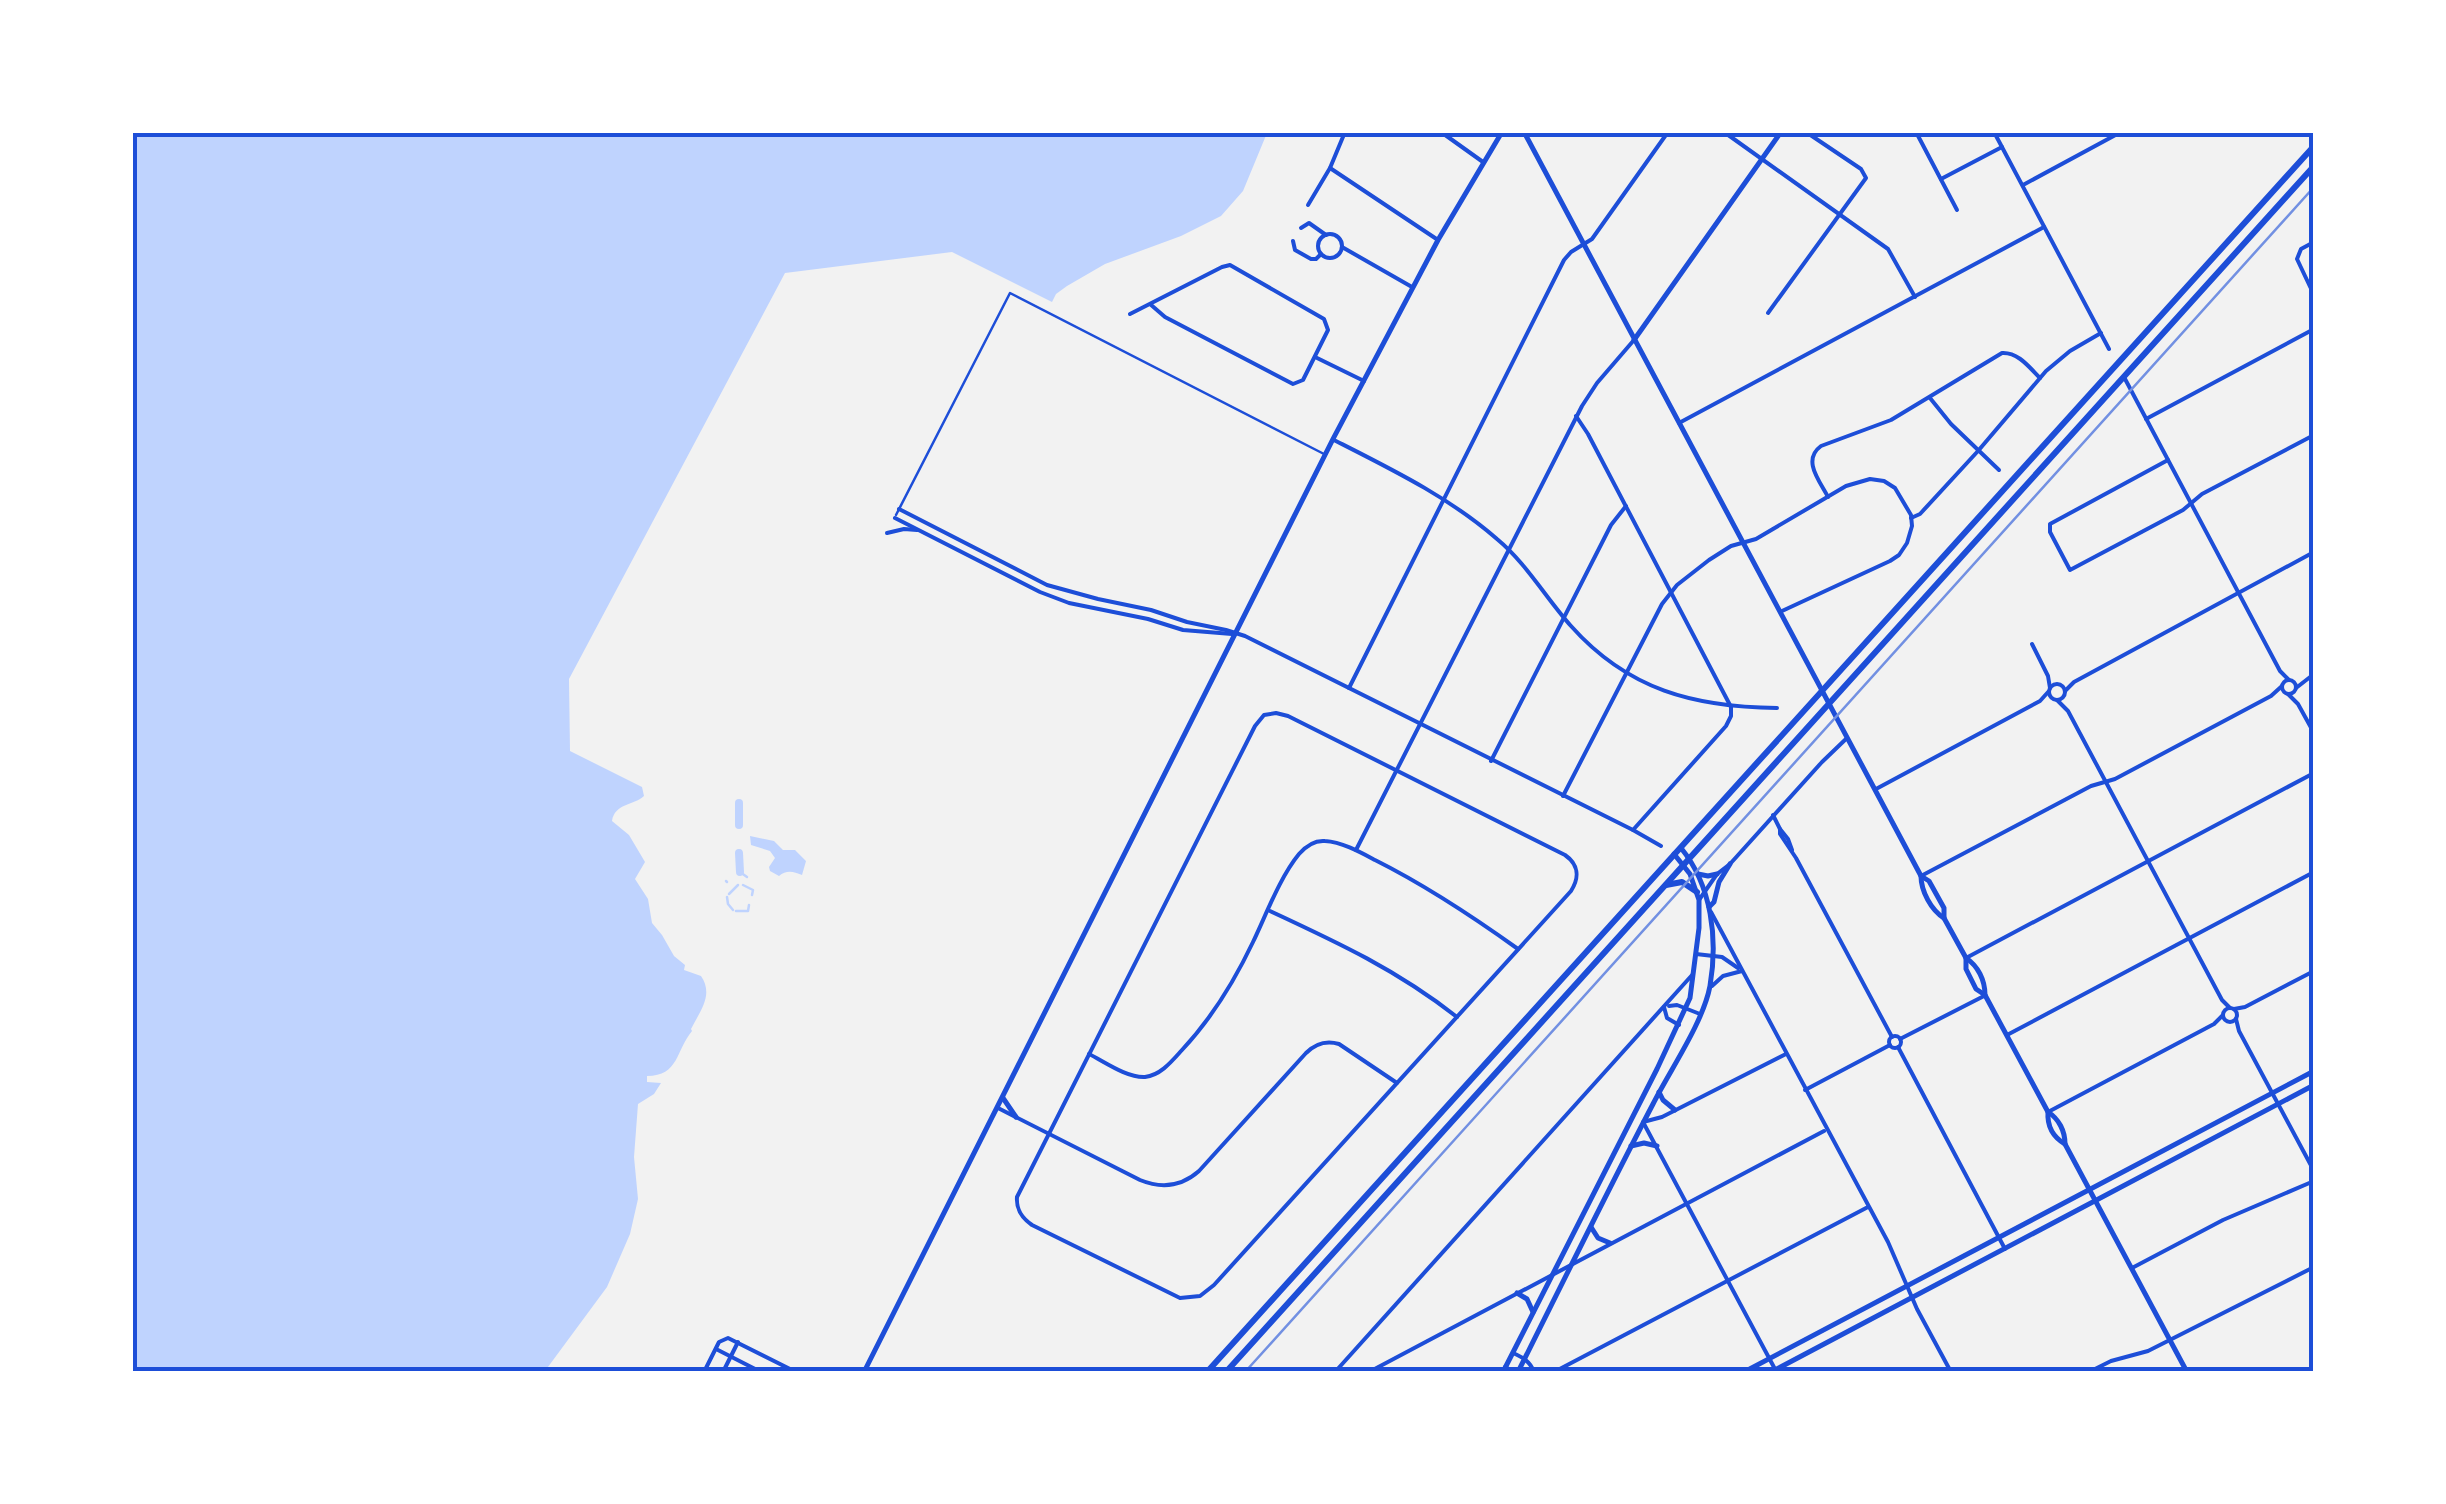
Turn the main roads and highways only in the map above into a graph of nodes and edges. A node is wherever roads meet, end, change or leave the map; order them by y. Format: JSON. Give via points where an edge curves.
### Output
{"nodes":[{"id":1,"x":1502,"y":132,"type":"edge"},
{"id":2,"x":1524,"y":132,"type":"edge"},
{"id":3,"x":1781,"y":132,"type":"edge"},
{"id":4,"x":2314,"y":146,"type":"edge"},
{"id":5,"x":2314,"y":166,"type":"edge"},
{"id":6,"x":1634,"y":340,"type":"junction"},
{"id":7,"x":2122,"y":358,"type":"junction"},
{"id":8,"x":2124,"y":377,"type":"junction"},
{"id":9,"x":1822,"y":690,"type":"junction"},
{"id":10,"x":1829,"y":704,"type":"junction"},
{"id":11,"x":1681,"y":847,"type":"junction"},
{"id":12,"x":1674,"y":854,"type":"junction"},
{"id":13,"x":1687,"y":861,"type":"junction"},
{"id":14,"x":1730,"y":864,"type":"road end"},
{"id":15,"x":1698,"y":874,"type":"junction"},
{"id":16,"x":1717,"y":874,"type":"road end"},
{"id":17,"x":1665,"y":885,"type":"junction"},
{"id":18,"x":1700,"y":895,"type":"junction"},
{"id":19,"x":1710,"y":910,"type":"junction"},
{"id":20,"x":2314,"y":1071,"type":"edge"},
{"id":21,"x":2314,"y":1085,"type":"edge"},
{"id":22,"x":1659,"y":1092,"type":"junction"},
{"id":23,"x":1003,"y":1098,"type":"junction"},
{"id":24,"x":1675,"y":1110,"type":"road end"},
{"id":25,"x":1016,"y":1116,"type":"road end"},
{"id":26,"x":1632,"y":1116,"type":"junction"},
{"id":27,"x":1644,"y":1122,"type":"junction"},
{"id":28,"x":1631,"y":1146,"type":"junction"},
{"id":29,"x":1657,"y":1146,"type":"road end"},
{"id":30,"x":2090,"y":1190,"type":"junction"},
{"id":31,"x":2096,"y":1202,"type":"junction"},
{"id":32,"x":1591,"y":1226,"type":"junction"},
{"id":33,"x":1610,"y":1243,"type":"road end"},
{"id":34,"x":1517,"y":1293,"type":"road end"},
{"id":35,"x":1534,"y":1312,"type":"junction"},
{"id":36,"x":1504,"y":1369,"type":"edge"},
{"id":37,"x":1774,"y":1371,"type":"edge"},
{"id":38,"x":864,"y":1372,"type":"edge"},
{"id":39,"x":1208,"y":1372,"type":"edge"},
{"id":40,"x":1226,"y":1372,"type":"edge"},
{"id":41,"x":1516,"y":1372,"type":"edge"},
{"id":42,"x":1744,"y":1372,"type":"edge"},
{"id":43,"x":2187,"y":1372,"type":"edge"}],
"edges":[{"from":1,"to":23,"type":"main road","via":[[1412,287]]},
{"from":2,"to":6,"type":"main road"},
{"from":3,"to":6,"type":"main road"},
{"from":4,"to":7,"type":"highway"},
{"from":5,"to":8,"type":"highway"},
{"from":6,"to":9,"type":"main road"},
{"from":7,"to":8,"type":"highway"},
{"from":7,"to":9,"type":"highway"},
{"from":8,"to":10,"type":"highway"},
{"from":9,"to":10,"type":"main road"},
{"from":9,"to":11,"type":"highway"},
{"from":10,"to":13,"type":"highway"},
{"from":10,"to":30,"type":"main road"},
{"from":11,"to":12,"type":"highway"},
{"from":11,"to":13,"type":"main road"},
{"from":12,"to":13,"type":"main road"},
{"from":12,"to":39,"type":"highway"},
{"from":13,"to":15,"type":"main road"},
{"from":13,"to":17,"type":"highway"},
{"from":13,"to":18,"type":"main road"},
{"from":14,"to":19,"type":"main road"},
{"from":15,"to":16,"type":"main road"},
{"from":15,"to":18,"type":"main road"},
{"from":17,"to":18,"type":"highway","via":[[1682,882]]},
{"from":17,"to":40,"type":"highway"},
{"from":18,"to":19,"type":"main road"},
{"from":18,"to":26,"type":"main road","via":[[1686,1009]]},
{"from":19,"to":22,"type":"main road","via":[[1710,990]]},
{"from":20,"to":30,"type":"main road"},
{"from":21,"to":31,"type":"main road"},
{"from":22,"to":24,"type":"main road"},
{"from":22,"to":27,"type":"main road"},
{"from":23,"to":25,"type":"main road"},
{"from":23,"to":38,"type":"main road"},
{"from":26,"to":27,"type":"main road"},
{"from":26,"to":35,"type":"main road"},
{"from":27,"to":28,"type":"main road"},
{"from":28,"to":29,"type":"main road"},
{"from":28,"to":32,"type":"main road"},
{"from":30,"to":31,"type":"main road"},
{"from":30,"to":42,"type":"main road"},
{"from":31,"to":37,"type":"main road"},
{"from":31,"to":43,"type":"main road"},
{"from":32,"to":33,"type":"main road"},
{"from":32,"to":41,"type":"main road"},
{"from":34,"to":35,"type":"main road"},
{"from":35,"to":36,"type":"main road"}]}
